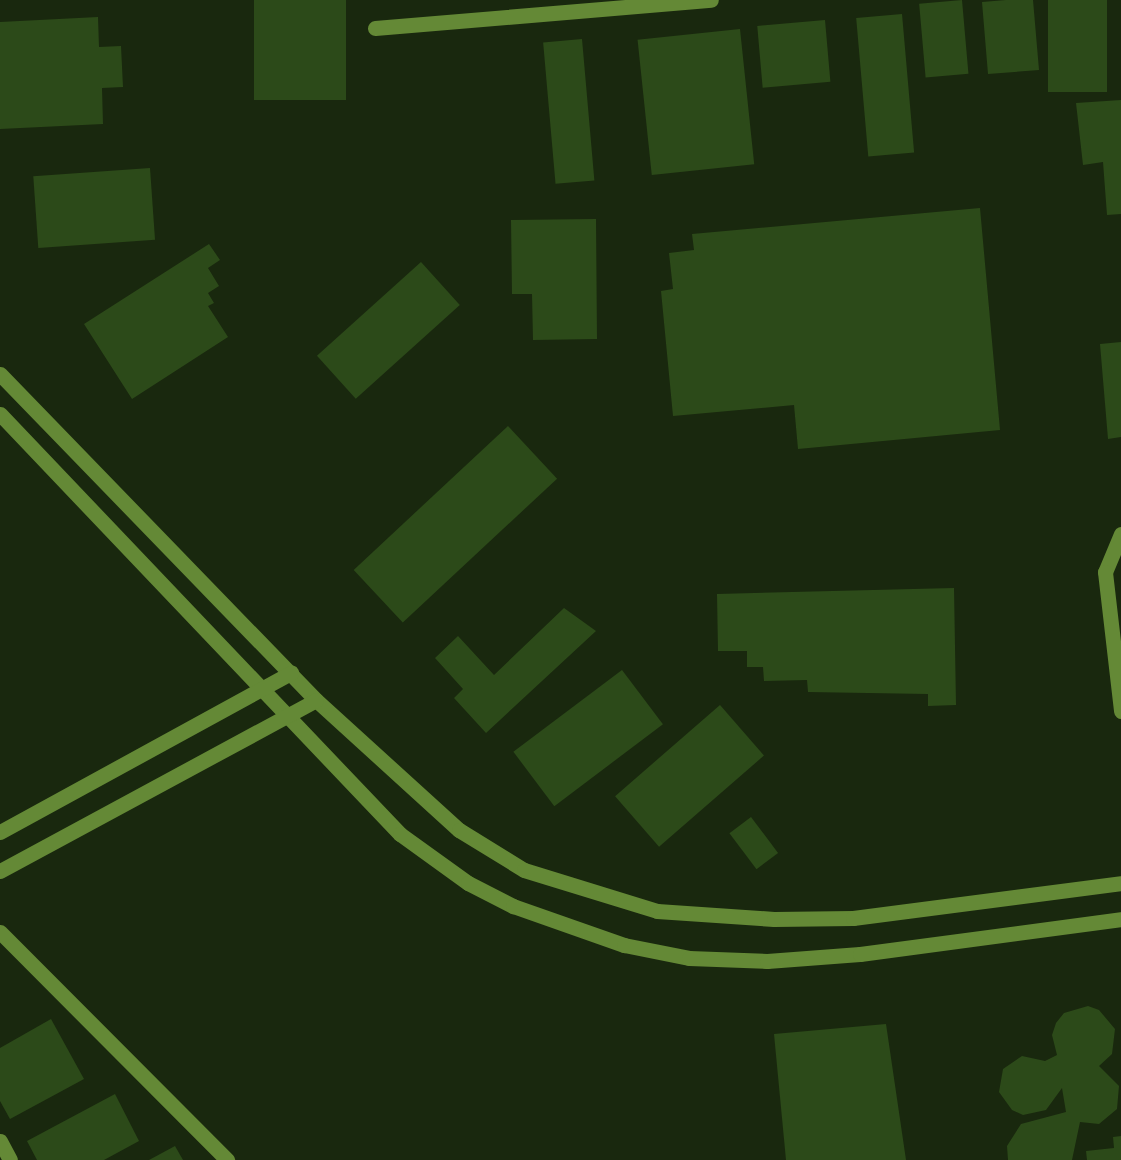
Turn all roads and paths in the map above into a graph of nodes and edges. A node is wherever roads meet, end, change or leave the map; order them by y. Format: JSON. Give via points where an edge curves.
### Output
{"nodes":[{"id":1,"x":711,"y":0,"type":"edge"},
{"id":2,"x":668,"y":2,"type":"edge"},
{"id":3,"x":375,"y":28,"type":"dead end"},
{"id":4,"x":0,"y":374,"type":"edge"},
{"id":5,"x":0,"y":414,"type":"edge"},
{"id":6,"x":1121,"y":534,"type":"edge"},
{"id":7,"x":291,"y":673,"type":"junction"},
{"id":8,"x":261,"y":690,"type":"junction"},
{"id":9,"x":316,"y":700,"type":"junction"},
{"id":10,"x":1121,"y":711,"type":"edge"},
{"id":11,"x":285,"y":717,"type":"junction"},
{"id":12,"x":0,"y":832,"type":"edge"},
{"id":13,"x":0,"y":871,"type":"edge"},
{"id":14,"x":1121,"y":883,"type":"edge"},
{"id":15,"x":1121,"y":919,"type":"edge"},
{"id":16,"x":0,"y":932,"type":"edge"},
{"id":17,"x":0,"y":1141,"type":"edge"},
{"id":18,"x":10,"y":1160,"type":"edge"},
{"id":19,"x":227,"y":1160,"type":"edge"}],
"edges":[{"from":1,"to":2,"type":"street"},
{"from":2,"to":3,"type":"street"},
{"from":4,"to":7,"type":"street"},
{"from":5,"to":8,"type":"street"},
{"from":6,"to":10,"type":"street","via":[[1105,572]]},
{"from":7,"to":8,"type":"street"},
{"from":7,"to":9,"type":"street"},
{"from":8,"to":11,"type":"street"},
{"from":8,"to":12,"type":"street"},
{"from":9,"to":11,"type":"street"},
{"from":9,"to":14,"type":"street","via":[[483,849],[544,878],[657,911],[853,918]]},
{"from":11,"to":13,"type":"street"},
{"from":11,"to":15,"type":"street","via":[[400,834],[445,868],[513,906],[624,945],[688,958],[767,961],[860,954]]},
{"from":16,"to":19,"type":"street"},
{"from":17,"to":18,"type":"street"}]}
